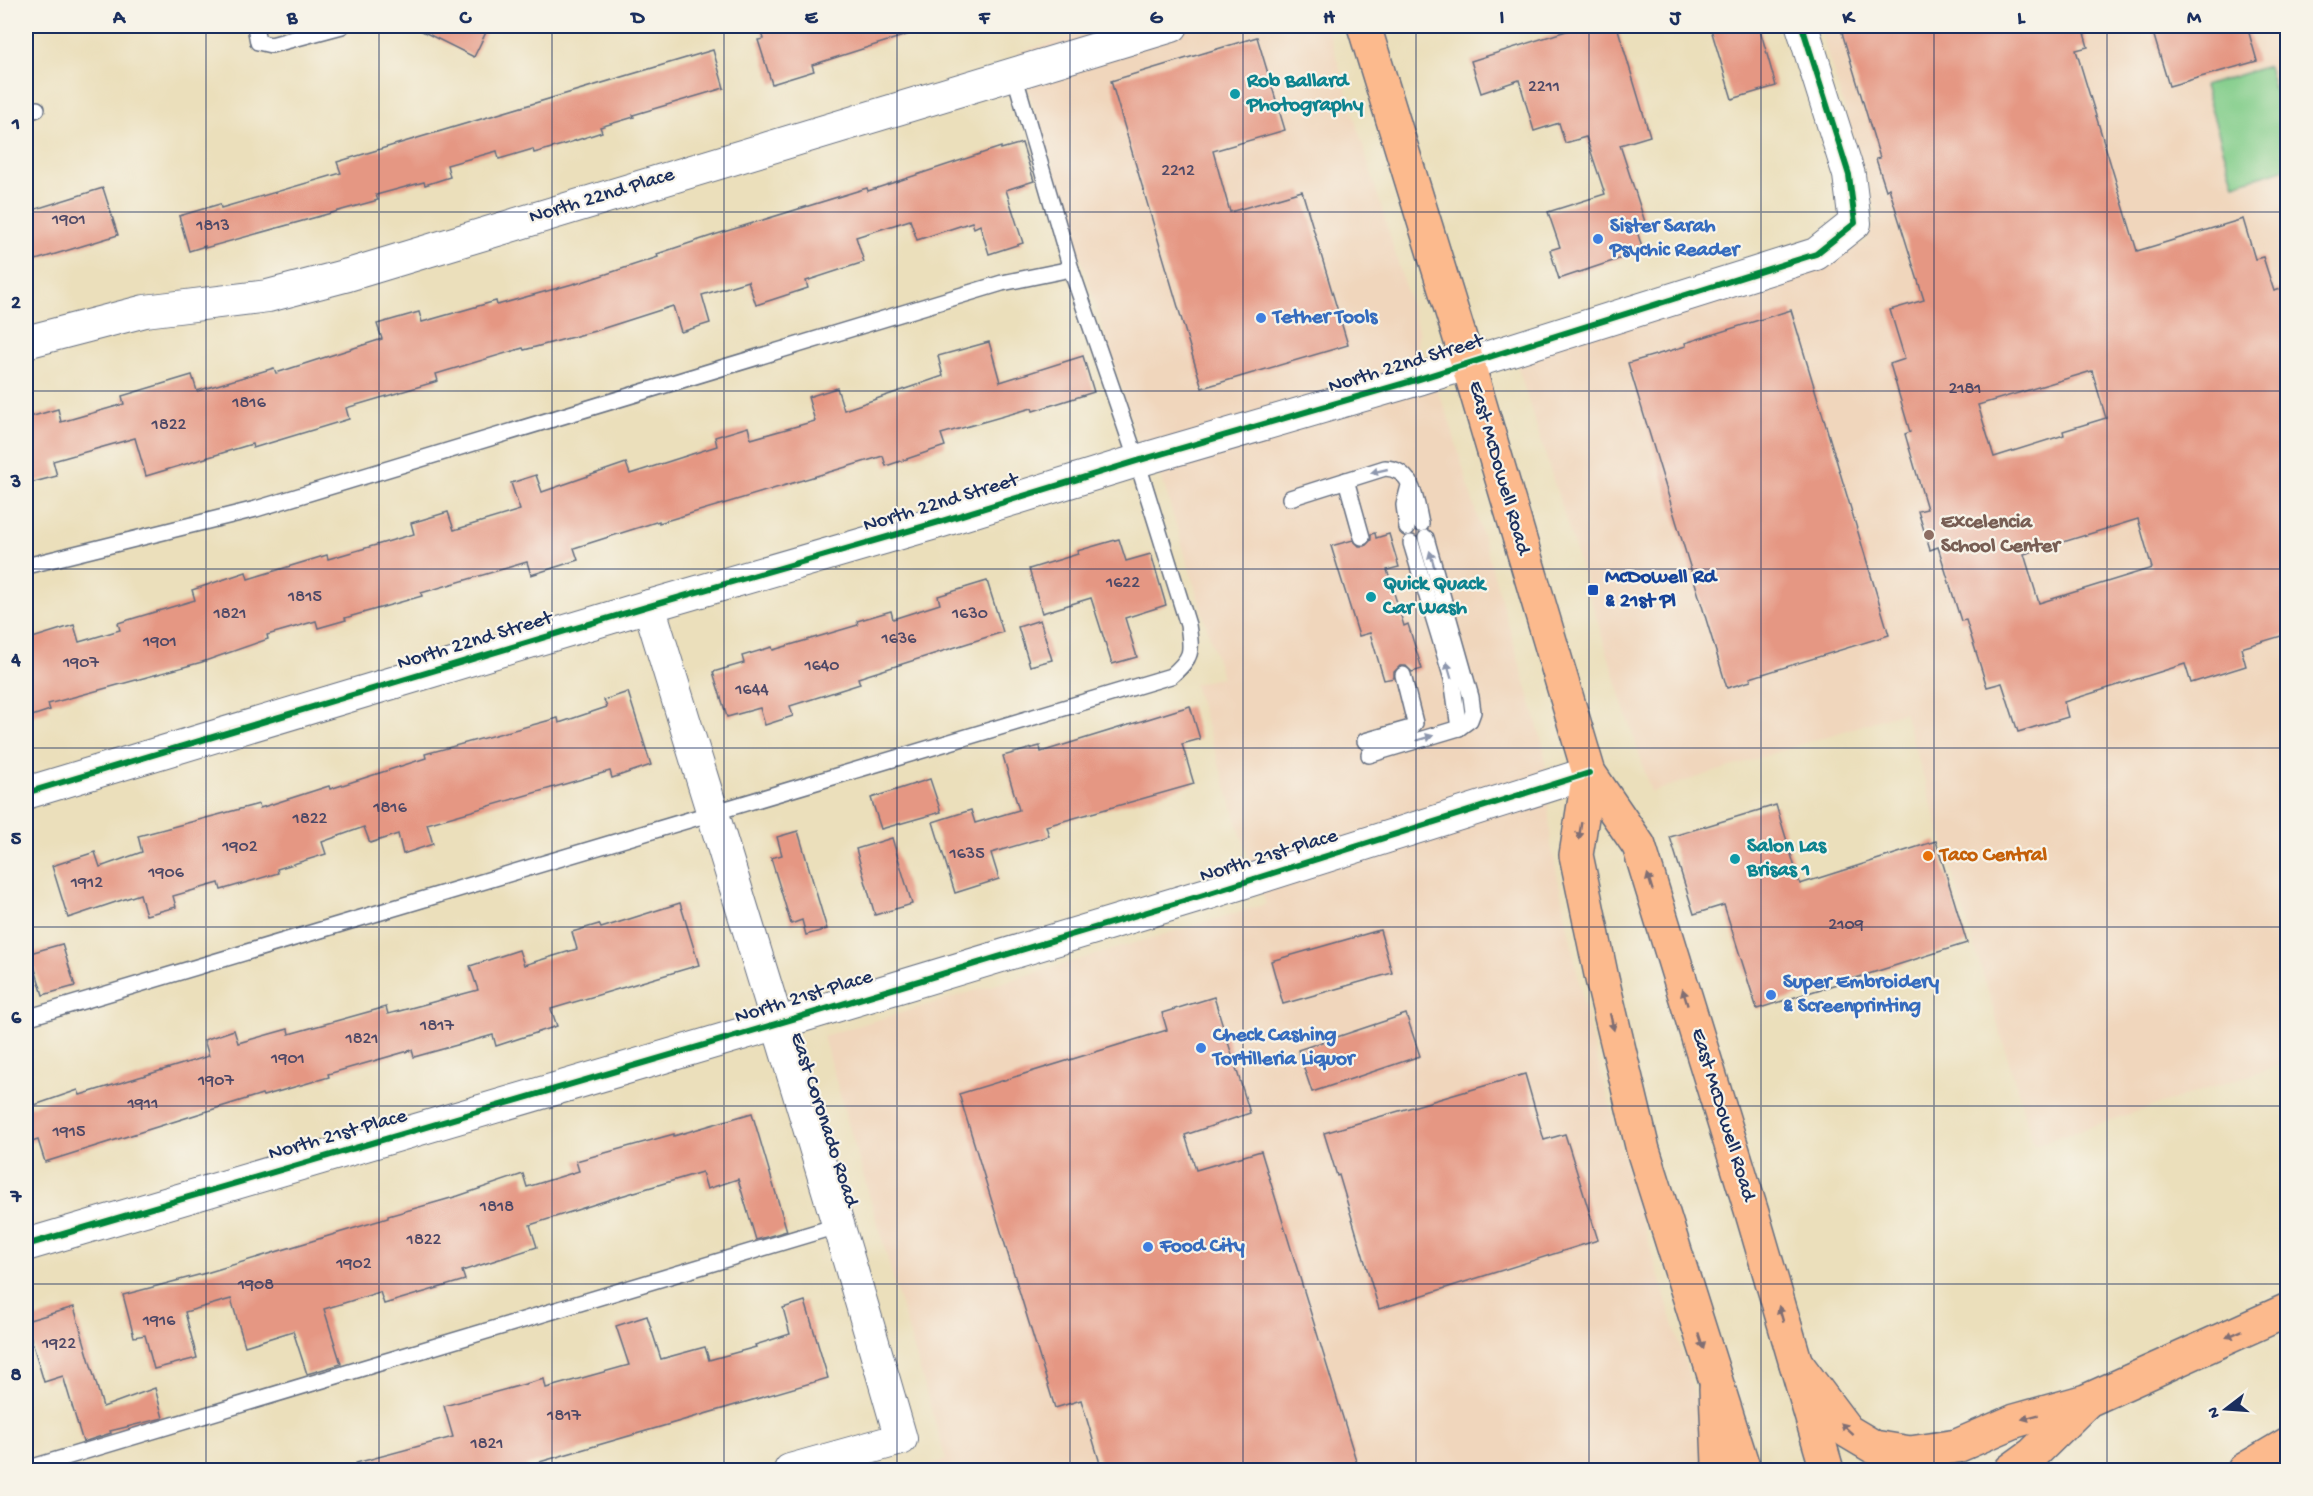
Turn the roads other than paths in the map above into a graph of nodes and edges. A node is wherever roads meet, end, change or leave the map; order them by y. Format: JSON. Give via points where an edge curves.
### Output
{"nodes":[{"id":1,"x":255,"y":26,"type":"edge"},
{"id":2,"x":342,"y":26,"type":"edge"},
{"id":3,"x":1172,"y":26,"type":"edge"},
{"id":4,"x":1364,"y":26,"type":"edge"},
{"id":5,"x":1802,"y":26,"type":"edge"},
{"id":6,"x":1014,"y":74,"type":"junction"},
{"id":7,"x":1071,"y":269,"type":"junction"},
{"id":8,"x":26,"y":342,"type":"edge"},
{"id":9,"x":1468,"y":364,"type":"junction"},
{"id":10,"x":1137,"y":461,"type":"junction"},
{"id":11,"x":1346,"y":480,"type":"junction"},
{"id":12,"x":1290,"y":498,"type":"dead end"},
{"id":13,"x":1362,"y":537,"type":"dead end"},
{"id":14,"x":26,"y":566,"type":"edge"},
{"id":15,"x":649,"y":606,"type":"junction"},
{"id":16,"x":1404,"y":675,"type":"dead end"},
{"id":17,"x":1589,"y":773,"type":"junction"},
{"id":18,"x":26,"y":793,"type":"edge"},
{"id":19,"x":712,"y":814,"type":"junction"},
{"id":20,"x":26,"y":1018,"type":"edge"},
{"id":21,"x":776,"y":1024,"type":"junction"},
{"id":22,"x":840,"y":1226,"type":"junction"},
{"id":23,"x":26,"y":1245,"type":"edge"},
{"id":24,"x":2288,"y":1310,"type":"edge"},
{"id":25,"x":1796,"y":1364,"type":"junction"},
{"id":26,"x":1716,"y":1388,"type":"junction"},
{"id":27,"x":2086,"y":1401,"type":"junction"},
{"id":28,"x":2288,"y":1444,"type":"edge"},
{"id":29,"x":2288,"y":1458,"type":"edge"},
{"id":30,"x":26,"y":1469,"type":"edge"},
{"id":31,"x":790,"y":1470,"type":"edge"},
{"id":32,"x":1717,"y":1470,"type":"edge"},
{"id":33,"x":1744,"y":1470,"type":"edge"},
{"id":34,"x":1827,"y":1470,"type":"edge"},
{"id":35,"x":2011,"y":1470,"type":"edge"},
{"id":36,"x":2244,"y":1470,"type":"edge"},
{"id":37,"x":2260,"y":1470,"type":"edge"}],
"edges":[{"from":1,"to":2,"type":"lane","via":[[258,42],[271,45]]},
{"from":3,"to":6,"type":"street","name":"North 22nd Place"},
{"from":4,"to":9,"type":"main road","name":"East McDowell Road"},
{"from":5,"to":9,"type":"street","name":"North 22nd Street","via":[[1849,175],[1855,223],[1816,254]]},
{"from":6,"to":7,"type":"lane"},
{"from":6,"to":8,"type":"street","name":"North 22nd Place","via":[[348,275],[268,296],[145,310]]},
{"from":7,"to":10,"type":"lane"},
{"from":7,"to":14,"type":"lane","via":[[1002,284],[256,509]]},
{"from":9,"to":10,"type":"street","name":"North 22nd Street"},
{"from":9,"to":17,"type":"main road","name":"East McDowell Road"},
{"from":10,"to":15,"type":"street","name":"North 22nd Street"},
{"from":10,"to":19,"type":"lane","via":[[1188,625],[1192,651],[1182,667],[1171,676]]},
{"from":11,"to":12,"type":"lane"},
{"from":11,"to":13,"type":"lane"},
{"from":16,"to":11,"type":"lane","one_way":true,"via":[[1415,723],[1367,748],[1459,728],[1470,720],[1473,712],[1416,533],[1410,482],[1395,469],[1385,468]]},
{"from":15,"to":18,"type":"street","name":"North 22nd Street"},
{"from":15,"to":19,"type":"street","name":"East Coronado Road"},
{"from":17,"to":21,"type":"street","name":"North 21st Place"},
{"from":25,"to":17,"type":"main road","name":"East McDowell Road","one_way":true,"via":[[1639,846]]},
{"from":17,"to":26,"type":"main road","name":"East McDowell Road","one_way":true,"via":[[1576,855],[1643,1150]]},
{"from":19,"to":20,"type":"lane"},
{"from":19,"to":21,"type":"street","name":"East Coronado Road"},
{"from":21,"to":22,"type":"street","name":"East Coronado Road"},
{"from":21,"to":23,"type":"street","name":"North 21st Place"},
{"from":22,"to":30,"type":"lane"},
{"from":22,"to":31,"type":"street","name":"East Coronado Road","via":[[901,1439]]},
{"from":24,"to":27,"type":"main road","one_way":true},
{"from":27,"to":25,"type":"main road","one_way":true,"via":[[2015,1421],[1957,1446],[1910,1452],[1874,1446],[1847,1431]]},
{"from":25,"to":34,"type":"main road","name":"East McDowell Road"},
{"from":26,"to":32,"type":"main road"},
{"from":26,"to":33,"type":"main road","name":"East McDowell Road"},
{"from":27,"to":35,"type":"main road"},
{"from":28,"to":36,"type":"main road"},
{"from":29,"to":37,"type":"main road"}]}
